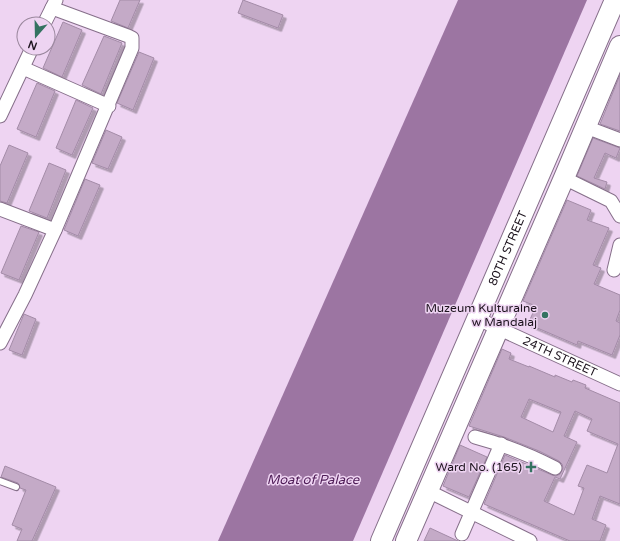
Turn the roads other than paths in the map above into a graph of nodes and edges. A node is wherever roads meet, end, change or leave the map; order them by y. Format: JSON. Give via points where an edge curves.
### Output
{"nodes":[{"id":1,"x":615,"y":0,"type":"edge"},
{"id":2,"x":54,"y":4,"type":"edge"},
{"id":3,"x":48,"y":16,"type":"edge"},
{"id":4,"x":619,"y":50,"type":"edge"},
{"id":5,"x":28,"y":56,"type":"edge"},
{"id":6,"x":23,"y":68,"type":"junction"},
{"id":7,"x":109,"y":106,"type":"junction"},
{"id":8,"x":0,"y":116,"type":"edge"},
{"id":9,"x":586,"y":126,"type":"junction"},
{"id":10,"x":620,"y":140,"type":"edge"},
{"id":11,"x":564,"y":178,"type":"junction"},
{"id":12,"x":0,"y":209,"type":"edge"},
{"id":13,"x":620,"y":216,"type":"edge"},
{"id":14,"x":55,"y":230,"type":"junction"},
{"id":15,"x":620,"y":245,"type":"edge"},
{"id":16,"x":614,"y":270,"type":"dead end"},
{"id":17,"x":478,"y":319,"type":"junction"},
{"id":18,"x":499,"y":328,"type":"junction"},
{"id":19,"x":0,"y":343,"type":"edge"},
{"id":20,"x":620,"y":384,"type":"edge"},
{"id":21,"x":475,"y":437,"type":"dead end"},
{"id":22,"x":501,"y":444,"type":"junction"},
{"id":23,"x":555,"y":468,"type":"dead end"},
{"id":24,"x":0,"y":481,"type":"edge"},
{"id":25,"x":16,"y":487,"type":"dead end"},
{"id":26,"x":428,"y":491,"type":"junction"},
{"id":27,"x":471,"y":513,"type":"junction"},
{"id":28,"x":462,"y":534,"type":"dead end"},
{"id":29,"x":381,"y":541,"type":"edge"},
{"id":30,"x":406,"y":541,"type":"edge"},
{"id":31,"x":530,"y":541,"type":"edge"}],
"edges":[{"from":1,"to":17,"type":"main road","name":"80TH STREET"},
{"from":2,"to":3,"type":"street"},
{"from":2,"to":7,"type":"street","via":[[132,38],[132,48]]},
{"from":4,"to":9,"type":"main road","name":"80TH STREET"},
{"from":5,"to":6,"type":"street"},
{"from":6,"to":7,"type":"street"},
{"from":6,"to":8,"type":"street"},
{"from":7,"to":14,"type":"street"},
{"from":9,"to":10,"type":"street"},
{"from":9,"to":11,"type":"main road","name":"80TH STREET"},
{"from":11,"to":13,"type":"street","via":[[611,201]]},
{"from":11,"to":18,"type":"main road","name":"80TH STREET"},
{"from":12,"to":14,"type":"street"},
{"from":14,"to":19,"type":"street"},
{"from":15,"to":16,"type":"street"},
{"from":17,"to":18,"type":"street","name":"24TH STREET"},
{"from":17,"to":29,"type":"main road","name":"80TH STREET"},
{"from":18,"to":20,"type":"street","name":"24TH STREET"},
{"from":18,"to":26,"type":"main road","name":"80TH STREET"},
{"from":21,"to":22,"type":"street"},
{"from":22,"to":23,"type":"street","via":[[529,454]]},
{"from":22,"to":27,"type":"street"},
{"from":24,"to":25,"type":"lane"},
{"from":26,"to":27,"type":"street"},
{"from":26,"to":30,"type":"main road","name":"80TH STREET"},
{"from":27,"to":28,"type":"street"},
{"from":27,"to":31,"type":"street"}]}
